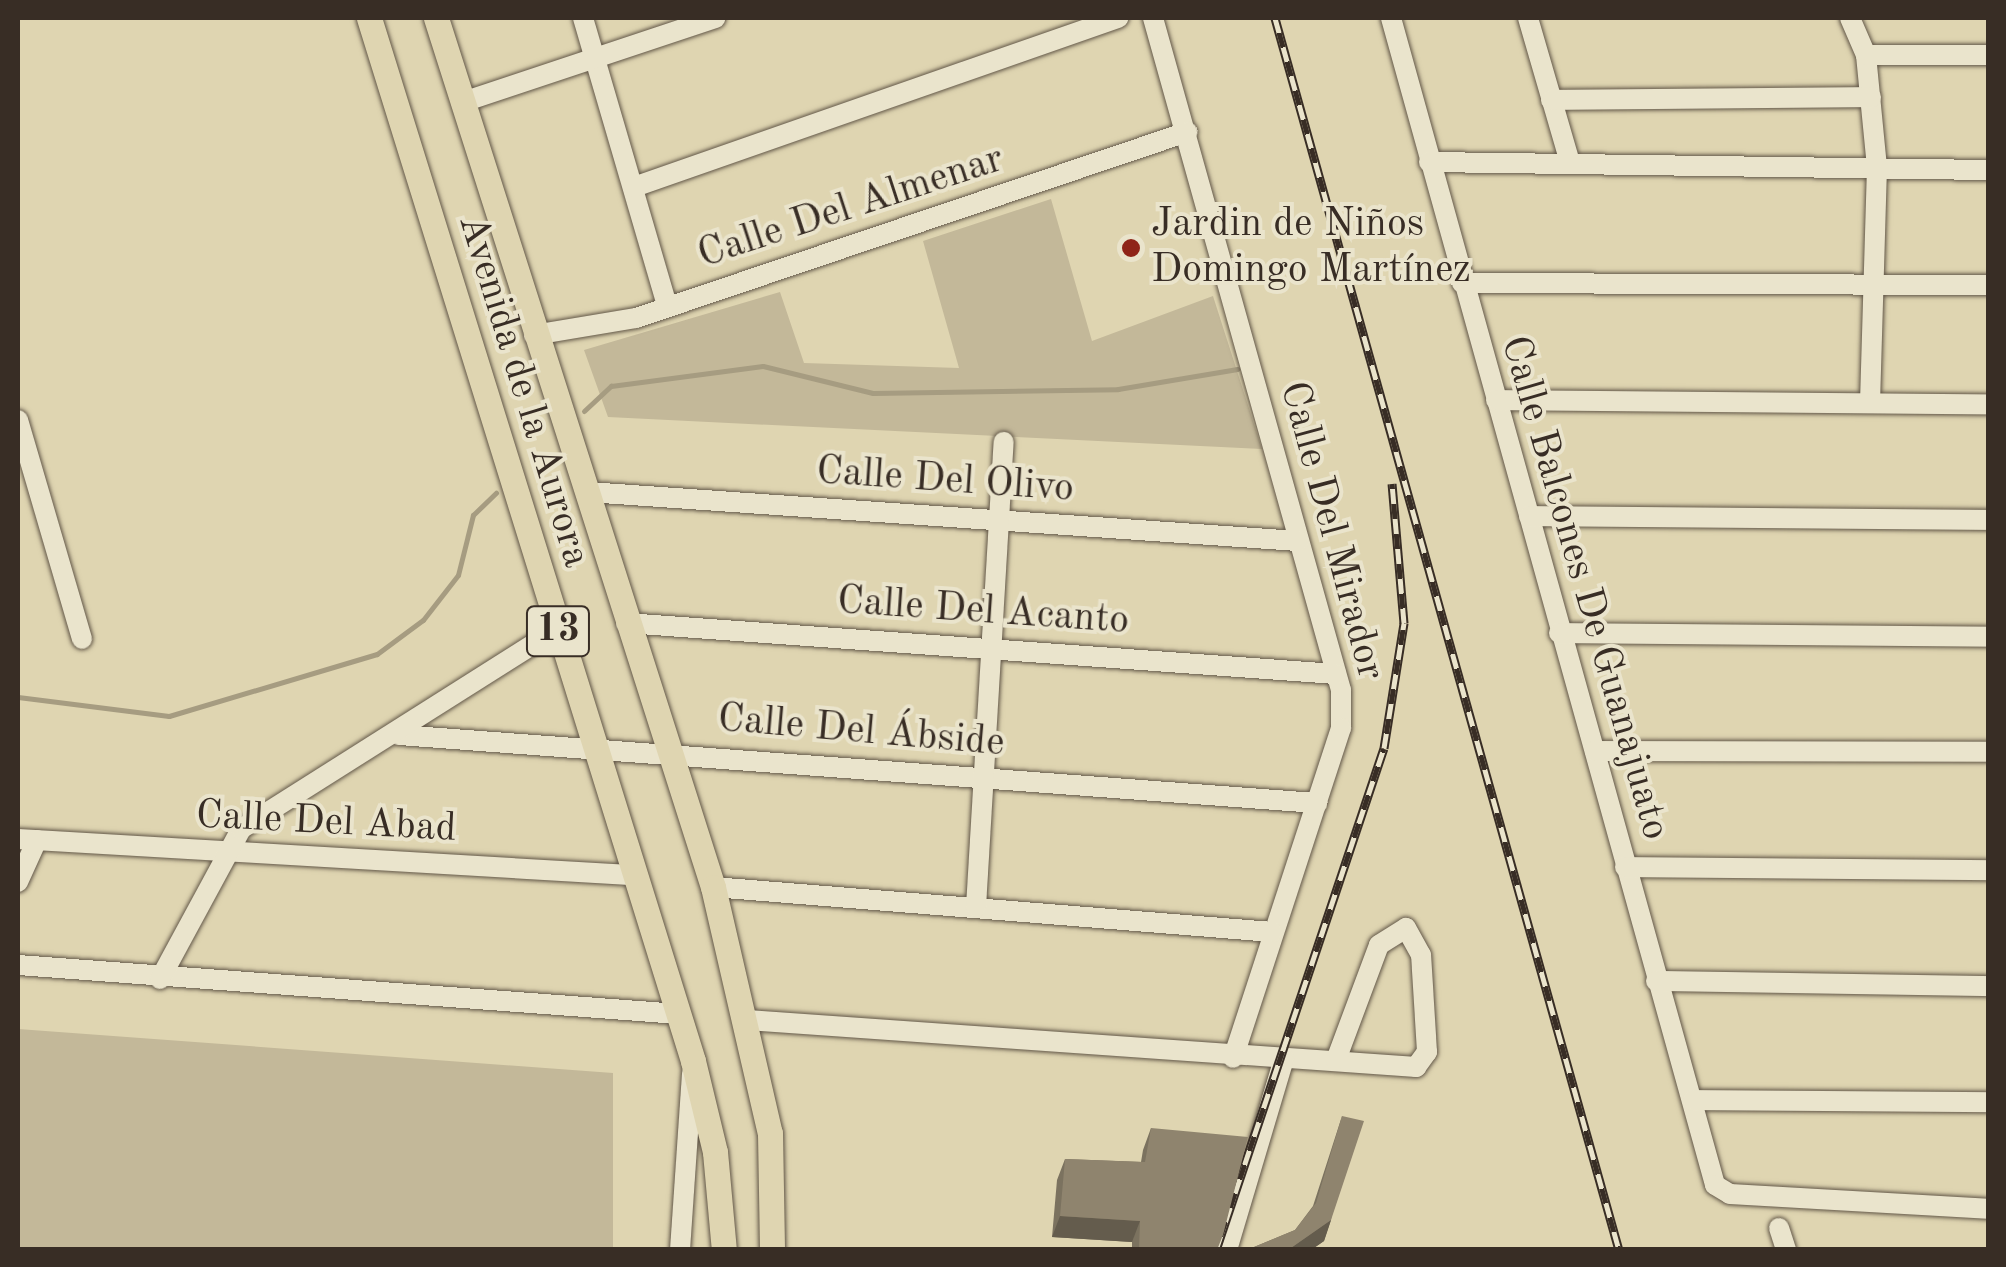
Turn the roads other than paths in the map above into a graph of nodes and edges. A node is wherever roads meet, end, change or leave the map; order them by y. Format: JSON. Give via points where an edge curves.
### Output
{"nodes":[{"id":1,"x":369,"y":18,"type":"edge"},
{"id":2,"x":436,"y":18,"type":"edge"},
{"id":3,"x":584,"y":18,"type":"edge"},
{"id":4,"x":715,"y":18,"type":"edge"},
{"id":5,"x":1118,"y":18,"type":"edge"},
{"id":6,"x":1152,"y":18,"type":"edge"},
{"id":7,"x":1391,"y":18,"type":"edge"},
{"id":8,"x":1528,"y":18,"type":"edge"},
{"id":9,"x":1850,"y":18,"type":"edge"},
{"id":10,"x":1866,"y":55,"type":"junction"},
{"id":11,"x":1988,"y":55,"type":"edge"},
{"id":12,"x":595,"y":59,"type":"junction"},
{"id":13,"x":1871,"y":97,"type":"junction"},
{"id":14,"x":1551,"y":100,"type":"junction"},
{"id":15,"x":463,"y":102,"type":"junction"},
{"id":16,"x":1187,"y":132,"type":"junction"},
{"id":17,"x":1430,"y":162,"type":"junction"},
{"id":18,"x":1570,"y":164,"type":"junction"},
{"id":19,"x":1877,"y":167,"type":"junction"},
{"id":20,"x":1988,"y":170,"type":"edge"},
{"id":21,"x":634,"y":187,"type":"junction"},
{"id":22,"x":1462,"y":283,"type":"junction"},
{"id":23,"x":1874,"y":284,"type":"junction"},
{"id":24,"x":1988,"y":285,"type":"edge"},
{"id":25,"x":667,"y":305,"type":"junction"},
{"id":26,"x":534,"y":335,"type":"junction"},
{"id":27,"x":1496,"y":400,"type":"junction"},
{"id":28,"x":1870,"y":402,"type":"junction"},
{"id":29,"x":1988,"y":404,"type":"edge"},
{"id":30,"x":18,"y":420,"type":"edge"},
{"id":31,"x":1004,"y":442,"type":"dead end"},
{"id":32,"x":588,"y":492,"type":"junction"},
{"id":33,"x":1529,"y":516,"type":"junction"},
{"id":34,"x":1000,"y":518,"type":"junction"},
{"id":35,"x":1988,"y":520,"type":"edge"},
{"id":36,"x":1298,"y":541,"type":"junction"},
{"id":37,"x":626,"y":623,"type":"junction"},
{"id":38,"x":557,"y":629,"type":"junction"},
{"id":39,"x":1559,"y":633,"type":"junction"},
{"id":40,"x":1988,"y":637,"type":"edge"},
{"id":41,"x":82,"y":639,"type":"dead end"},
{"id":42,"x":989,"y":646,"type":"junction"},
{"id":43,"x":1336,"y":674,"type":"junction"},
{"id":44,"x":399,"y":734,"type":"junction"},
{"id":45,"x":593,"y":750,"type":"junction"},
{"id":46,"x":668,"y":751,"type":"junction"},
{"id":47,"x":1594,"y":752,"type":"junction"},
{"id":48,"x":1988,"y":752,"type":"edge"},
{"id":49,"x":982,"y":777,"type":"junction"},
{"id":50,"x":1317,"y":803,"type":"junction"},
{"id":51,"x":27,"y":839,"type":"edge"},
{"id":52,"x":222,"y":852,"type":"junction"},
{"id":53,"x":1625,"y":867,"type":"junction"},
{"id":54,"x":1988,"y":870,"type":"edge"},
{"id":55,"x":630,"y":875,"type":"junction"},
{"id":56,"x":18,"y":882,"type":"edge"},
{"id":57,"x":713,"y":888,"type":"junction"},
{"id":58,"x":976,"y":908,"type":"junction"},
{"id":59,"x":1272,"y":932,"type":"junction"},
{"id":60,"x":18,"y":964,"type":"edge"},
{"id":61,"x":160,"y":979,"type":"junction"},
{"id":62,"x":1656,"y":981,"type":"junction"},
{"id":63,"x":1988,"y":986,"type":"edge"},
{"id":64,"x":679,"y":1014,"type":"junction"},
{"id":65,"x":746,"y":1020,"type":"junction"},
{"id":66,"x":1233,"y":1058,"type":"junction"},
{"id":67,"x":1284,"y":1059,"type":"junction"},
{"id":68,"x":693,"y":1060,"type":"junction"},
{"id":69,"x":1336,"y":1060,"type":"junction"},
{"id":70,"x":1693,"y":1100,"type":"junction"},
{"id":71,"x":1988,"y":1102,"type":"edge"},
{"id":72,"x":1988,"y":1209,"type":"edge"},
{"id":73,"x":1778,"y":1228,"type":"dead end"},
{"id":74,"x":680,"y":1250,"type":"edge"},
{"id":75,"x":724,"y":1250,"type":"edge"},
{"id":76,"x":772,"y":1250,"type":"edge"},
{"id":77,"x":1228,"y":1250,"type":"edge"},
{"id":78,"x":1786,"y":1250,"type":"edge"}],
"edges":[{"from":1,"to":38,"type":"main road","name":"Avenida de la Aurora","number":"13"},
{"from":2,"to":15,"type":"main road","name":"Avenida de la Aurora","number":"13"},
{"from":3,"to":12,"type":"street"},
{"from":4,"to":12,"type":"street"},
{"from":5,"to":21,"type":"street"},
{"from":6,"to":16,"type":"street","name":"Calle Del Mirador"},
{"from":7,"to":17,"type":"street","name":"Calle Balcones De Guanajuato"},
{"from":8,"to":14,"type":"street"},
{"from":9,"to":10,"type":"street"},
{"from":10,"to":11,"type":"street"},
{"from":10,"to":13,"type":"street"},
{"from":12,"to":15,"type":"street"},
{"from":12,"to":21,"type":"street"},
{"from":13,"to":14,"type":"street"},
{"from":13,"to":19,"type":"street"},
{"from":14,"to":18,"type":"street"},
{"from":15,"to":26,"type":"main road","name":"Avenida de la Aurora","number":"13"},
{"from":16,"to":25,"type":"street","name":"Calle Del Almenar"},
{"from":16,"to":36,"type":"street","name":"Calle Del Mirador"},
{"from":17,"to":18,"type":"street"},
{"from":17,"to":22,"type":"street","name":"Calle Balcones De Guanajuato"},
{"from":18,"to":19,"type":"street"},
{"from":19,"to":20,"type":"street"},
{"from":19,"to":23,"type":"street"},
{"from":21,"to":25,"type":"street"},
{"from":22,"to":23,"type":"street"},
{"from":22,"to":27,"type":"street","name":"Calle Balcones De Guanajuato"},
{"from":23,"to":24,"type":"street"},
{"from":23,"to":28,"type":"street"},
{"from":25,"to":26,"type":"street","name":"Calle Del Almenar"},
{"from":26,"to":32,"type":"main road","name":"Avenida de la Aurora","number":"13"},
{"from":27,"to":28,"type":"street"},
{"from":27,"to":33,"type":"street","name":"Calle Balcones De Guanajuato"},
{"from":28,"to":29,"type":"street"},
{"from":30,"to":41,"type":"street"},
{"from":31,"to":34,"type":"street"},
{"from":32,"to":34,"type":"street","name":"Calle Del Olivo"},
{"from":32,"to":37,"type":"main road","name":"Avenida de la Aurora","number":"13"},
{"from":33,"to":35,"type":"street"},
{"from":33,"to":39,"type":"street","name":"Calle Balcones De Guanajuato"},
{"from":34,"to":36,"type":"street","name":"Calle Del Olivo"},
{"from":34,"to":42,"type":"street"},
{"from":36,"to":43,"type":"street","name":"Calle Del Mirador"},
{"from":37,"to":42,"type":"street","name":"Calle Del Acanto"},
{"from":37,"to":46,"type":"main road","name":"Avenida de la Aurora","number":"13"},
{"from":38,"to":44,"type":"street"},
{"from":38,"to":45,"type":"main road","name":"Avenida de la Aurora","number":"13"},
{"from":39,"to":40,"type":"street"},
{"from":39,"to":47,"type":"street","name":"Calle Balcones De Guanajuato"},
{"from":42,"to":43,"type":"street","name":"Calle Del Acanto"},
{"from":42,"to":49,"type":"street"},
{"from":43,"to":50,"type":"street","name":"Calle Del Mirador","via":[[1342,719]]},
{"from":44,"to":45,"type":"street","name":"Calle Del Ábside"},
{"from":44,"to":52,"type":"street","via":[[276,804]]},
{"from":45,"to":46,"type":"street","name":"Calle Del Ábside"},
{"from":45,"to":55,"type":"main road","name":"Avenida de la Aurora","number":"13"},
{"from":46,"to":49,"type":"street","name":"Calle Del Ábside"},
{"from":46,"to":57,"type":"main road","name":"Avenida de la Aurora","number":"13"},
{"from":47,"to":48,"type":"street"},
{"from":47,"to":53,"type":"street","name":"Calle Balcones De Guanajuato"},
{"from":49,"to":50,"type":"street","name":"Calle Del Ábside"},
{"from":49,"to":58,"type":"street"},
{"from":50,"to":59,"type":"street","name":"Calle Del Mirador"},
{"from":51,"to":52,"type":"street","name":"Calle Del Abad"},
{"from":51,"to":56,"type":"street"},
{"from":52,"to":55,"type":"street","name":"Calle Del Abad"},
{"from":52,"to":61,"type":"street"},
{"from":53,"to":54,"type":"street"},
{"from":53,"to":62,"type":"street","name":"Calle Balcones De Guanajuato"},
{"from":55,"to":64,"type":"main road","name":"Avenida de la Aurora","number":"13"},
{"from":57,"to":58,"type":"street"},
{"from":57,"to":65,"type":"main road","name":"Avenida de la Aurora","number":"13"},
{"from":58,"to":59,"type":"street"},
{"from":59,"to":66,"type":"street","name":"Calle Del Mirador"},
{"from":60,"to":61,"type":"street"},
{"from":61,"to":64,"type":"street"},
{"from":62,"to":63,"type":"street"},
{"from":62,"to":70,"type":"street","name":"Calle Balcones De Guanajuato"},
{"from":64,"to":68,"type":"main road","name":"Avenida de la Aurora","number":"13"},
{"from":65,"to":66,"type":"street"},
{"from":65,"to":76,"type":"main road","name":"Avenida de la Aurora","number":"13","via":[[770,1133]]},
{"from":66,"to":67,"type":"street"},
{"from":67,"to":69,"type":"street"},
{"from":67,"to":77,"type":"street"},
{"from":68,"to":74,"type":"street"},
{"from":68,"to":75,"type":"main road","name":"Avenida de la Aurora","number":"13","via":[[716,1152]]},
{"from":69,"to":69,"type":"street","via":[[1379,944],[1400,926],[1421,955],[1426,1059],[1416,1067]]},
{"from":70,"to":71,"type":"street"},
{"from":70,"to":72,"type":"street","name":"Calle Balcones De Guanajuato","via":[[1712,1176],[1724,1193]]},
{"from":73,"to":78,"type":"street"}]}
